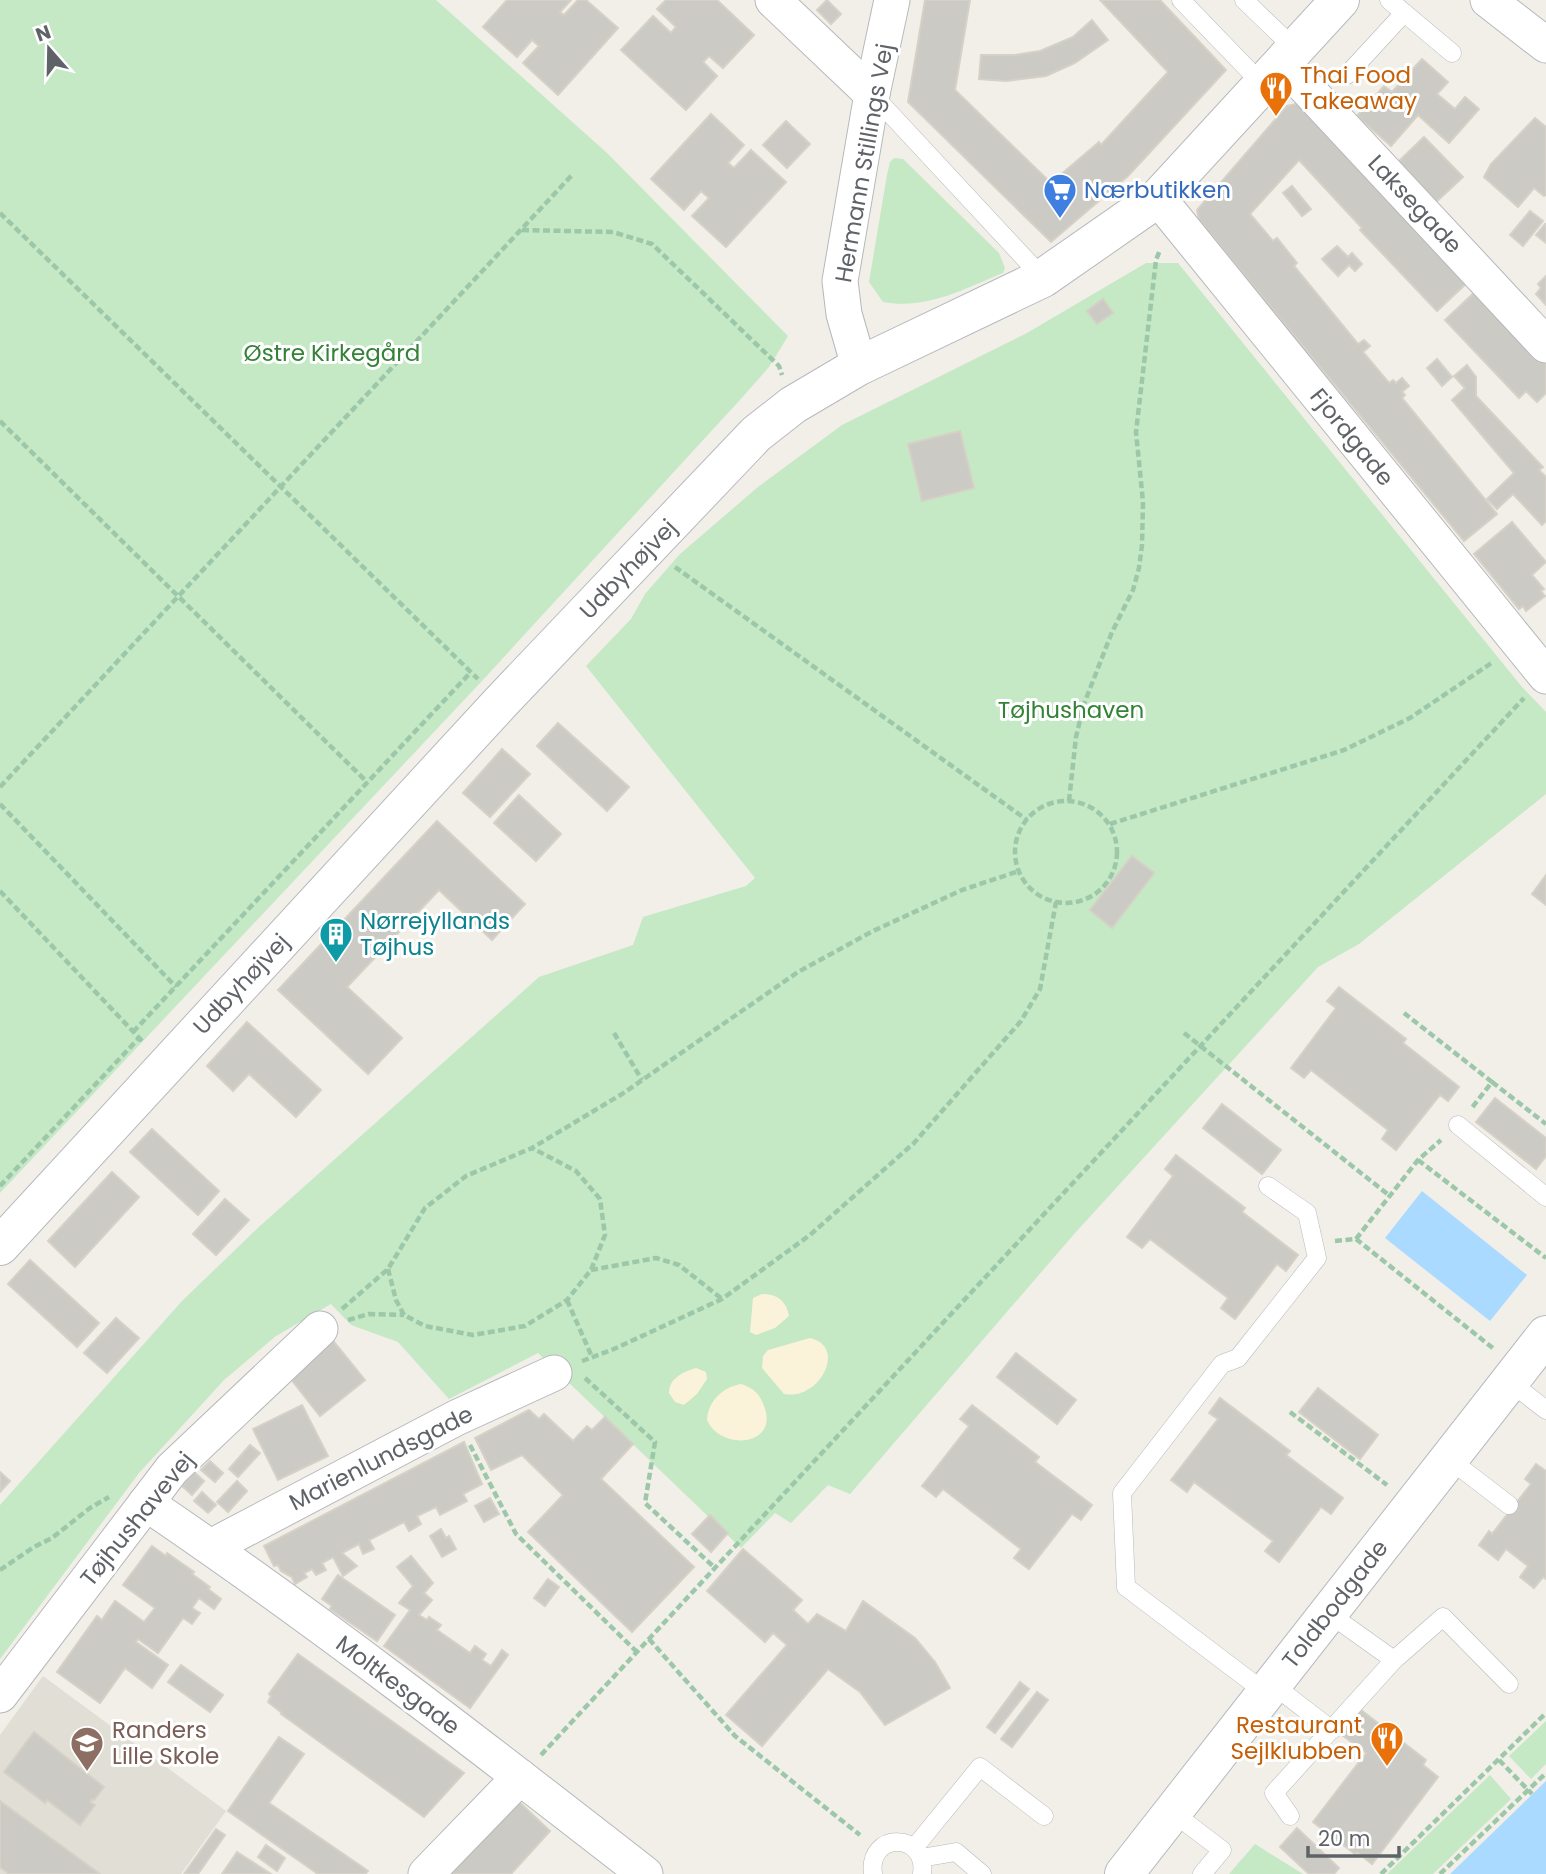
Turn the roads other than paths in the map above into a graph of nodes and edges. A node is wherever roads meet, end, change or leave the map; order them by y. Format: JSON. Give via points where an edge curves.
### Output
{"nodes":[{"id":1,"x":773,"y":0,"type":"edge"},
{"id":2,"x":892,"y":0,"type":"edge"},
{"id":3,"x":1181,"y":0,"type":"edge"},
{"id":4,"x":1244,"y":0,"type":"edge"},
{"id":5,"x":1340,"y":0,"type":"edge"},
{"id":6,"x":1389,"y":0,"type":"edge"},
{"id":7,"x":1488,"y":0,"type":"edge"},
{"id":8,"x":1404,"y":13,"type":"junction"},
{"id":9,"x":1546,"y":45,"type":"edge"},
{"id":10,"x":1452,"y":53,"type":"dead end"},
{"id":11,"x":1281,"y":66,"type":"junction"},
{"id":12,"x":1346,"y":75,"type":"dead end"},
{"id":13,"x":873,"y":94,"type":"junction"},
{"id":14,"x":1166,"y":207,"type":"junction"},
{"id":15,"x":1043,"y":278,"type":"junction"},
{"id":16,"x":1546,"y":345,"type":"edge"},
{"id":17,"x":859,"y":366,"type":"junction"},
{"id":18,"x":1534,"y":663,"type":"edge"},
{"id":19,"x":1458,"y":1125,"type":"road end"},
{"id":20,"x":1268,"y":1186,"type":"dead end"},
{"id":21,"x":1546,"y":1197,"type":"edge"},
{"id":22,"x":0,"y":1246,"type":"edge"},
{"id":23,"x":320,"y":1329,"type":"road end"},
{"id":24,"x":1546,"y":1335,"type":"edge"},
{"id":25,"x":562,"y":1370,"type":"road end"},
{"id":26,"x":1514,"y":1375,"type":"junction"},
{"id":27,"x":1546,"y":1409,"type":"edge"},
{"id":28,"x":1449,"y":1459,"type":"junction"},
{"id":29,"x":146,"y":1503,"type":"junction"},
{"id":30,"x":1509,"y":1505,"type":"dead end"},
{"id":31,"x":211,"y":1547,"type":"junction"},
{"id":32,"x":1328,"y":1613,"type":"junction"},
{"id":33,"x":1394,"y":1660,"type":"junction"},
{"id":34,"x":1509,"y":1684,"type":"dead end"},
{"id":35,"x":1269,"y":1689,"type":"junction"},
{"id":36,"x":0,"y":1695,"type":"edge"},
{"id":37,"x":1332,"y":1730,"type":"junction"},
{"id":38,"x":520,"y":1777,"type":"junction"},
{"id":39,"x":1172,"y":1812,"type":"junction"},
{"id":40,"x":1044,"y":1816,"type":"dead end"},
{"id":41,"x":1290,"y":1816,"type":"dead end"},
{"id":42,"x":919,"y":1860,"type":"edge"},
{"id":43,"x":426,"y":1874,"type":"edge"},
{"id":44,"x":645,"y":1874,"type":"edge"},
{"id":45,"x":873,"y":1874,"type":"edge"},
{"id":46,"x":982,"y":1874,"type":"edge"},
{"id":47,"x":1124,"y":1874,"type":"edge"},
{"id":48,"x":1202,"y":1874,"type":"edge"}],
"edges":[{"from":1,"to":13,"type":"street"},
{"from":2,"to":13,"type":"street","name":"Hermann Stillings Vej"},
{"from":3,"to":11,"type":"lane"},
{"from":4,"to":11,"type":"lane"},
{"from":5,"to":11,"type":"street","name":"Udbyhøjvej"},
{"from":6,"to":8,"type":"lane"},
{"from":7,"to":9,"type":"street"},
{"from":8,"to":10,"type":"lane"},
{"from":8,"to":12,"type":"lane"},
{"from":11,"to":14,"type":"street","name":"Udbyhøjvej"},
{"from":11,"to":16,"type":"street","name":"Laksegade"},
{"from":13,"to":15,"type":"lane"},
{"from":13,"to":17,"type":"street","name":"Hermann Stillings Vej","via":[[840,281]]},
{"from":14,"to":15,"type":"street","name":"Udbyhøjvej"},
{"from":14,"to":18,"type":"street","name":"Fjordgade"},
{"from":15,"to":17,"type":"street","name":"Udbyhøjvej"},
{"from":17,"to":22,"type":"street","name":"Udbyhøjvej","via":[[793,405],[756,434],[501,702]]},
{"from":19,"to":21,"type":"lane"},
{"from":20,"to":35,"type":"lane","via":[[1307,1213],[1317,1258],[1238,1358],[1222,1364],[1122,1493],[1126,1587]]},
{"from":23,"to":29,"type":"street","name":"Tøjhushavevej","via":[[172,1469]]},
{"from":24,"to":26,"type":"street","name":"Toldbodgade"},
{"from":25,"to":31,"type":"street","name":"Marienlundsgade","via":[[456,1418]]},
{"from":26,"to":27,"type":"lane"},
{"from":26,"to":28,"type":"street","name":"Toldbodgade"},
{"from":28,"to":30,"type":"lane"},
{"from":28,"to":32,"type":"street","name":"Toldbodgade"},
{"from":29,"to":31,"type":"street","name":"Moltkesgade"},
{"from":29,"to":36,"type":"street","name":"Tøjhushavevej"},
{"from":31,"to":38,"type":"street","name":"Moltkesgade"},
{"from":32,"to":33,"type":"lane"},
{"from":32,"to":35,"type":"street","name":"Toldbodgade"},
{"from":33,"to":34,"type":"lane","via":[[1443,1617]]},
{"from":33,"to":37,"type":"lane"},
{"from":35,"to":37,"type":"lane"},
{"from":35,"to":39,"type":"street","name":"Toldbodgade"},
{"from":37,"to":41,"type":"lane","via":[[1274,1794]]},
{"from":38,"to":43,"type":"street"},
{"from":38,"to":44,"type":"street","name":"Moltkesgade"},
{"from":39,"to":47,"type":"street","name":"Toldbodgade"},
{"from":39,"to":48,"type":"lane","via":[[1222,1850]]},
{"from":40,"to":42,"type":"lane","via":[[980,1767]]},
{"from":42,"to":45,"type":"lane","via":[[908,1844],[892,1842],[878,1850]]},
{"from":42,"to":46,"type":"lane","via":[[956,1852]]}]}
